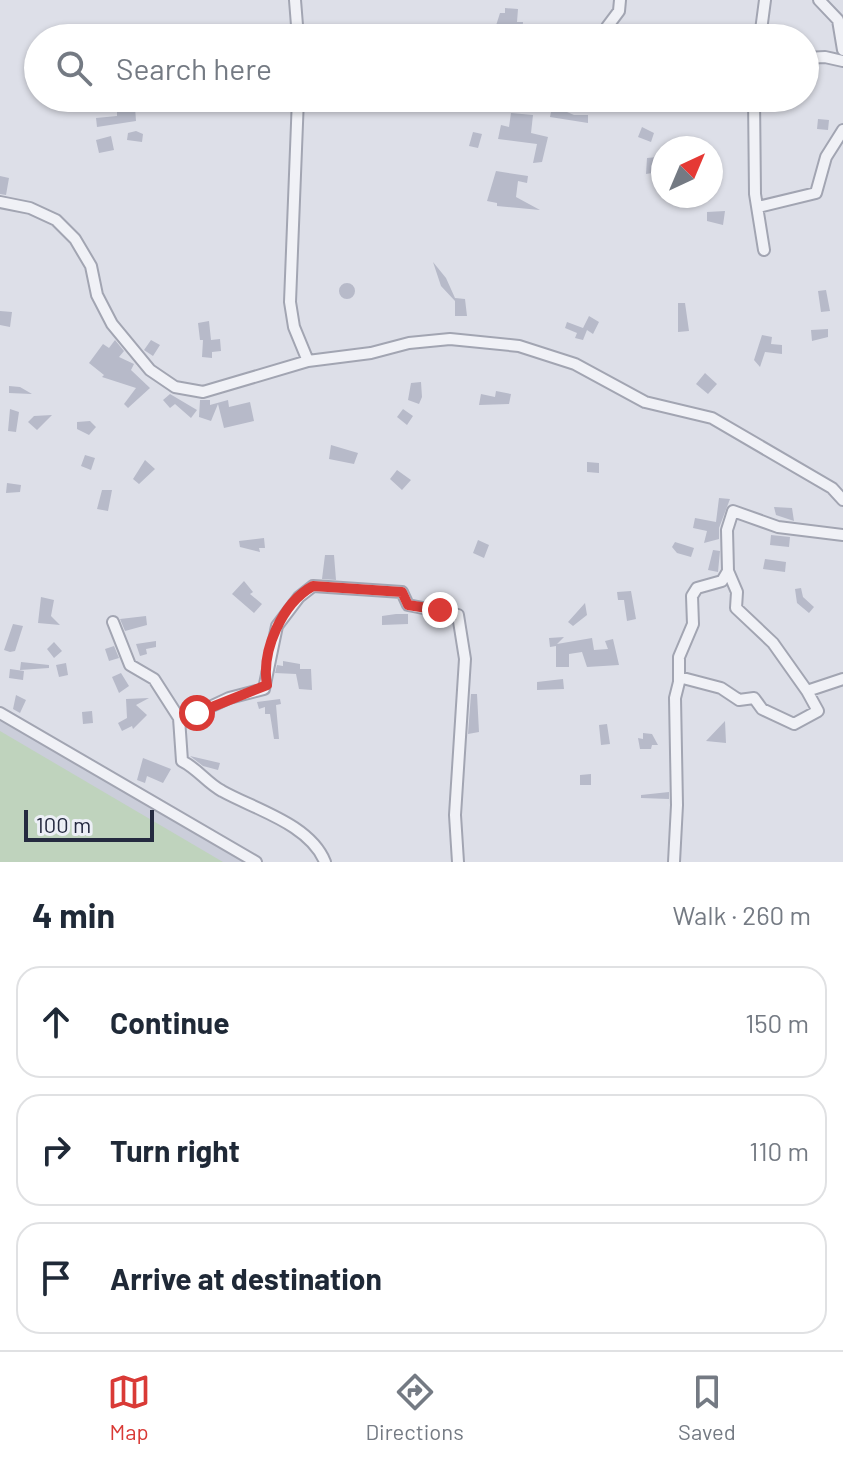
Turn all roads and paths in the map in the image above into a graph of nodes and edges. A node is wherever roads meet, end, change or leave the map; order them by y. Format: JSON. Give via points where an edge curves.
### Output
{"nodes":[{"id":1,"x":295,"y":0,"type":"edge"},
{"id":2,"x":620,"y":0,"type":"edge"},
{"id":3,"x":765,"y":0,"type":"edge"},
{"id":4,"x":819,"y":0,"type":"edge"},
{"id":5,"x":297,"y":24,"type":"edge"},
{"id":6,"x":609,"y":24,"type":"edge"},
{"id":7,"x":762,"y":24,"type":"edge"},
{"id":8,"x":843,"y":50,"type":"edge"},
{"id":9,"x":819,"y":57,"type":"edge"},
{"id":10,"x":843,"y":61,"type":"edge"},
{"id":11,"x":297,"y":112,"type":"edge"},
{"id":12,"x":755,"y":112,"type":"edge"},
{"id":13,"x":843,"y":130,"type":"edge"},
{"id":14,"x":0,"y":202,"type":"edge"},
{"id":15,"x":758,"y":207,"type":"junction"},
{"id":16,"x":764,"y":250,"type":"dead end"},
{"id":17,"x":308,"y":361,"type":"junction"},
{"id":18,"x":843,"y":500,"type":"edge"},
{"id":19,"x":843,"y":535,"type":"edge"},
{"id":20,"x":728,"y":571,"type":"junction"},
{"id":21,"x":113,"y":622,"type":"dead end"},
{"id":22,"x":679,"y":677,"type":"junction"},
{"id":23,"x":843,"y":679,"type":"edge"},
{"id":24,"x":807,"y":691,"type":"junction"},
{"id":25,"x":0,"y":713,"type":"edge"},
{"id":26,"x":180,"y":721,"type":"junction"},
{"id":27,"x":256,"y":862,"type":"edge"},
{"id":28,"x":325,"y":862,"type":"edge"},
{"id":29,"x":458,"y":862,"type":"edge"},
{"id":30,"x":674,"y":862,"type":"edge"}],
"edges":[{"from":1,"to":5,"type":"street"},
{"from":2,"to":6,"type":"street"},
{"from":3,"to":7,"type":"street"},
{"from":4,"to":8,"type":"street","via":[[838,20]]},
{"from":9,"to":10,"type":"street"},
{"from":11,"to":17,"type":"street","via":[[290,302]]},
{"from":12,"to":15,"type":"street"},
{"from":13,"to":15,"type":"street","via":[[826,157],[816,193]]},
{"from":14,"to":17,"type":"street","via":[[56,220],[75,239],[112,324],[150,370],[175,387],[203,392]]},
{"from":15,"to":16,"type":"street"},
{"from":17,"to":18,"type":"street","via":[[450,339],[548,353],[645,402],[726,425],[832,488]]},
{"from":19,"to":20,"type":"street","via":[[778,527],[731,512]]},
{"from":20,"to":22,"type":"street","via":[[722,581],[697,588],[692,596],[693,624],[679,657]]},
{"from":20,"to":24,"type":"street","via":[[737,592],[735,606],[773,643]]},
{"from":21,"to":26,"type":"street","via":[[130,665],[154,679]]},
{"from":22,"to":24,"type":"street","via":[[721,688],[739,700],[754,698],[762,709],[794,724],[818,711]]},
{"from":22,"to":30,"type":"street"},
{"from":23,"to":24,"type":"street"},
{"from":25,"to":27,"type":"street"},
{"from":26,"to":28,"type":"street","via":[[182,761],[220,790],[272,813],[319,850]]},
{"from":26,"to":29,"type":"street","via":[[267,685],[277,626],[313,586],[402,592],[408,605],[458,615],[465,659],[455,815]]}]}
